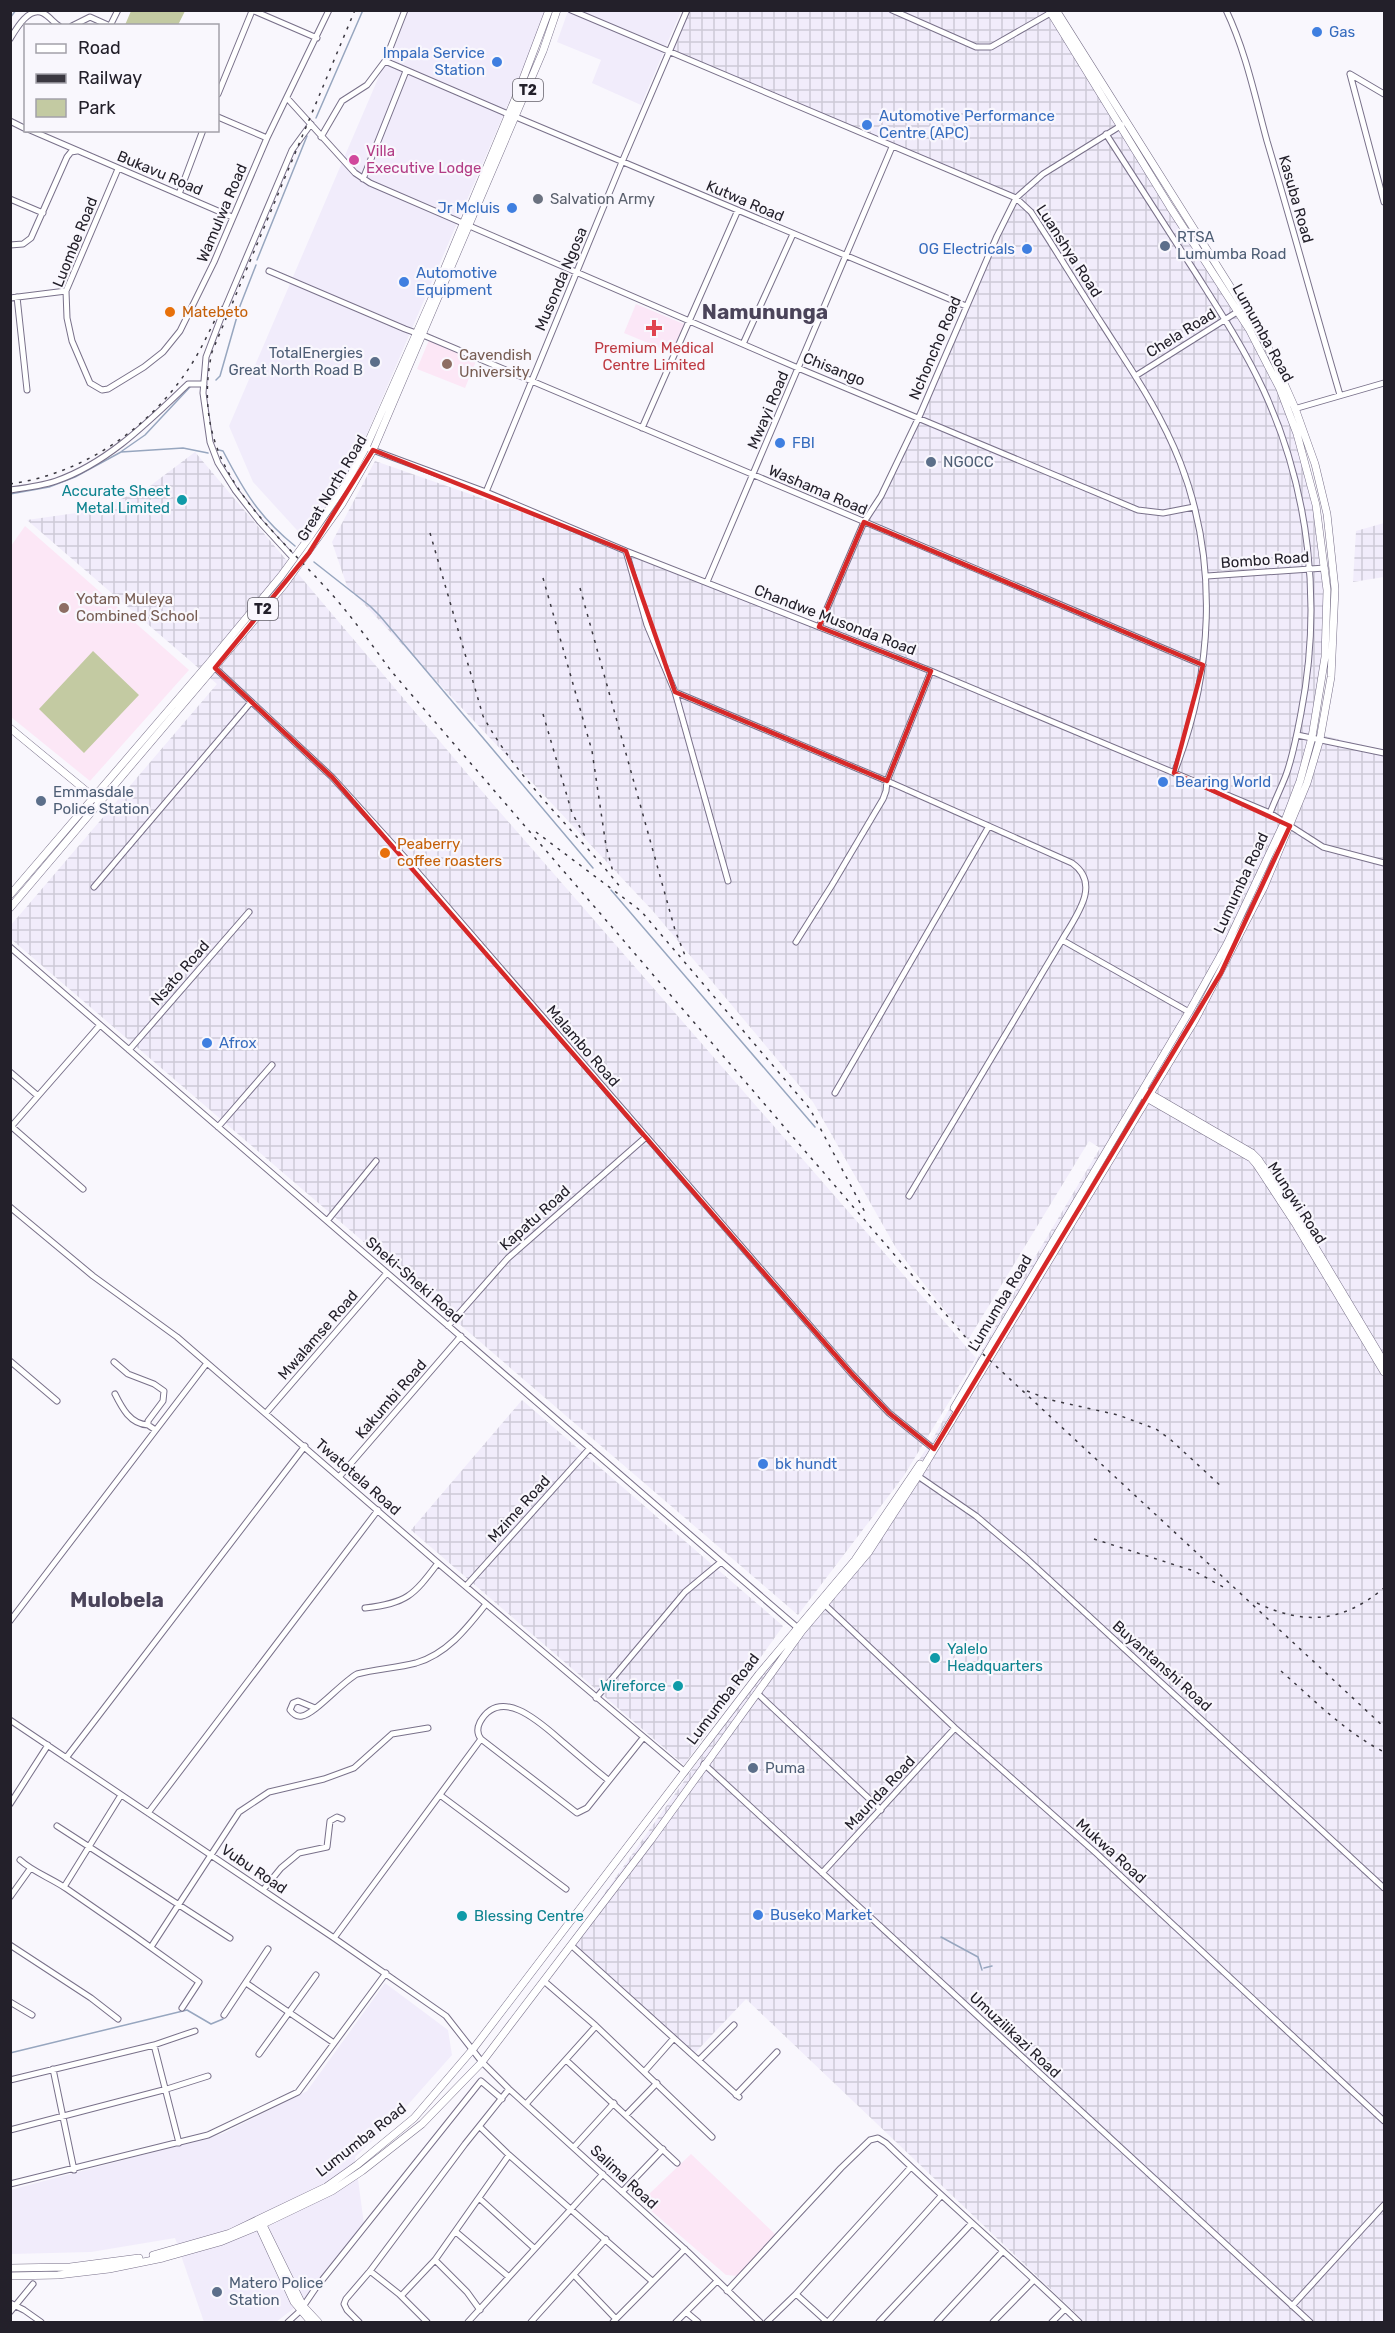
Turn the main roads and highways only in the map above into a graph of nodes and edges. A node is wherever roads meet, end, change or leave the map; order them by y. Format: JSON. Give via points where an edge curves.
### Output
{"nodes":[{"id":1,"x":549,"y":10,"type":"edge"},
{"id":2,"x":557,"y":10,"type":"edge"},
{"id":3,"x":1052,"y":11,"type":"edge"},
{"id":4,"x":512,"y":116,"type":"junction"},
{"id":5,"x":1123,"y":124,"type":"junction"},
{"id":6,"x":466,"y":225,"type":"junction"},
{"id":7,"x":420,"y":334,"type":"junction"},
{"id":8,"x":1292,"y":409,"type":"junction"},
{"id":9,"x":370,"y":448,"type":"junction"},
{"id":10,"x":212,"y":665,"type":"junction"},
{"id":11,"x":10,"y":728,"type":"edge"},
{"id":12,"x":1316,"y":738,"type":"junction"},
{"id":13,"x":97,"y":800,"type":"junction"},
{"id":14,"x":1287,"y":825,"type":"junction"},
{"id":15,"x":10,"y":895,"type":"edge"},
{"id":16,"x":10,"y":908,"type":"edge"},
{"id":17,"x":1145,"y":1094,"type":"junction"},
{"id":18,"x":1384,"y":1362,"type":"edge"},
{"id":19,"x":1384,"y":1372,"type":"edge"},
{"id":20,"x":800,"y":1629,"type":"junction"},
{"id":21,"x":260,"y":2223,"type":"junction"},
{"id":22,"x":10,"y":2268,"type":"edge"},
{"id":23,"x":10,"y":2276,"type":"edge"},
{"id":24,"x":301,"y":2309,"type":"junction"},
{"id":25,"x":311,"y":2322,"type":"edge"},
{"id":26,"x":318,"y":2322,"type":"edge"}],
"edges":[{"from":1,"to":4,"type":"main road","name":"Great North Road","number":"T2"},
{"from":2,"to":4,"type":"main road","name":"Great North Road","number":"T2","via":[[543,51]]},
{"from":3,"to":5,"type":"main road","name":"Lumumba Road"},
{"from":4,"to":6,"type":"main road","name":"Great North Road","number":"T2"},
{"from":5,"to":8,"type":"main road","name":"Lumumba Road","via":[[1260,348]]},
{"from":5,"to":8,"type":"main road","name":"Lumumba Road","via":[[1267,345]]},
{"from":6,"to":7,"type":"main road","name":"Great North Road","number":"T2"},
{"from":6,"to":7,"type":"main road","name":"Great North Road","number":"T2","via":[[436,306]]},
{"from":7,"to":9,"type":"main road","name":"Great North Road","number":"T2"},
{"from":8,"to":12,"type":"main road","name":"Lumumba Road","via":[[1312,485],[1325,568],[1325,657]]},
{"from":8,"to":12,"type":"main road","name":"Lumumba Road","via":[[1315,464],[1335,589],[1331,677]]},
{"from":9,"to":10,"type":"main road","name":"Great North Road","number":"T2","via":[[294,559]]},
{"from":9,"to":10,"type":"main road","name":"Great North Road","number":"T2","via":[[347,496],[309,553]]},
{"from":10,"to":13,"type":"main road","name":"Great North Road","number":"T2"},
{"from":11,"to":13,"type":"main road"},
{"from":12,"to":14,"type":"main road","name":"Lumumba Road"},
{"from":13,"to":15,"type":"main road","name":"Great North Road","number":"T2"},
{"from":13,"to":16,"type":"main road","name":"Great North Road","number":"T2"},
{"from":14,"to":17,"type":"main road","name":"Lumumba Road"},
{"from":14,"to":17,"type":"main road","name":"Lumumba Road","via":[[1264,887],[1221,973]]},
{"from":17,"to":18,"type":"main road","name":"Mungwi Road","via":[[1258,1159]]},
{"from":17,"to":19,"type":"main road","name":"Mungwi Road","via":[[1251,1158],[1295,1223]]},
{"from":17,"to":20,"type":"main road","name":"Lumumba Road","via":[[916,1474]]},
{"from":20,"to":21,"type":"main road","name":"Lumumba Road","via":[[473,2049],[414,2118],[326,2187]]},
{"from":20,"to":21,"type":"main road","name":"Lumumba Road","via":[[572,1946],[482,2062],[422,2124],[362,2171],[332,2191]]},
{"from":21,"to":22,"type":"main road","name":"Lumumba Road","via":[[157,2255],[70,2267]]},
{"from":21,"to":23,"type":"main road","name":"Lumumba Road","via":[[220,2242],[152,2260],[58,2275]]},
{"from":21,"to":24,"type":"main road","via":[[285,2284]]},
{"from":24,"to":25,"type":"main road"},
{"from":24,"to":26,"type":"main road"}]}
